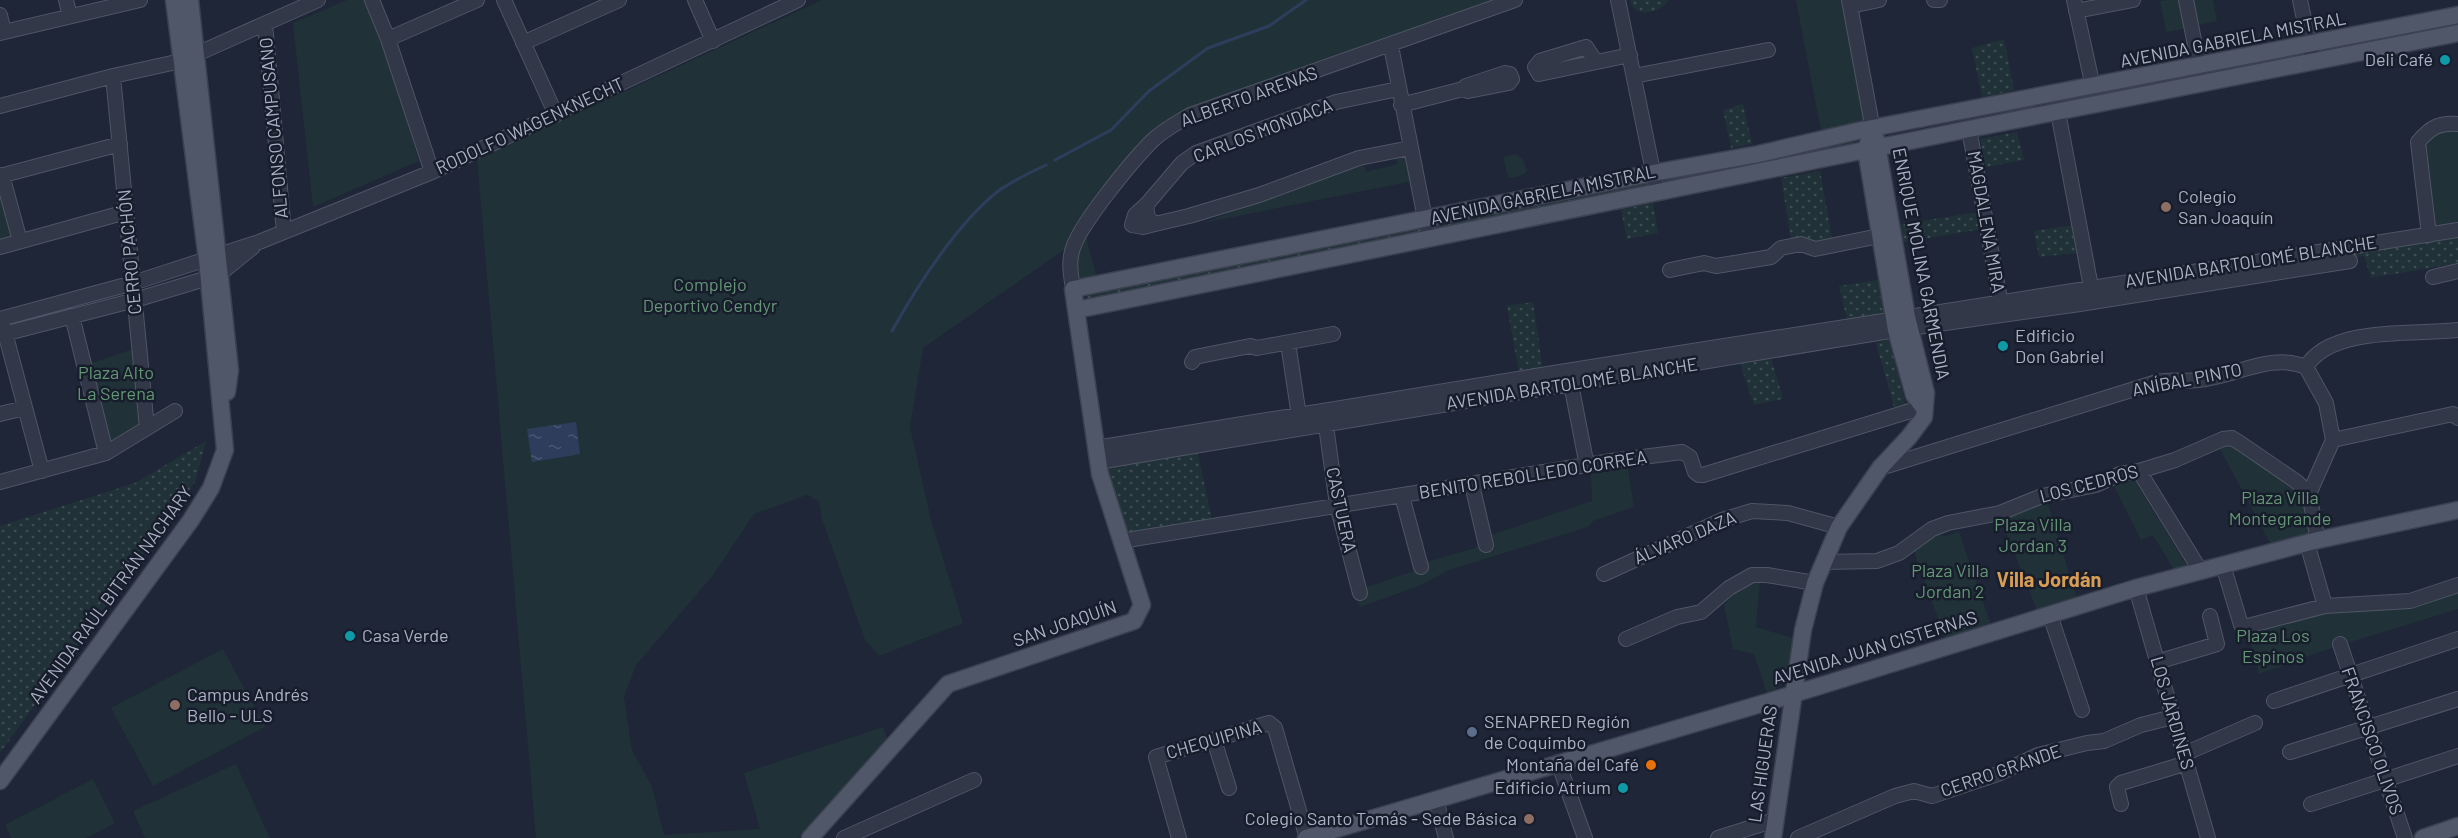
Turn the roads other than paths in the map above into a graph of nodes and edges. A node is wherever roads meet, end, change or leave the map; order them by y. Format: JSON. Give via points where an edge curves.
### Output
{"nodes":[{"id":1,"x":66,"y":0,"type":"edge"},
{"id":2,"x":140,"y":0,"type":"edge"},
{"id":3,"x":174,"y":0,"type":"edge"},
{"id":4,"x":190,"y":0,"type":"edge"},
{"id":5,"x":318,"y":0,"type":"edge"},
{"id":6,"x":372,"y":0,"type":"edge"},
{"id":7,"x":477,"y":0,"type":"edge"},
{"id":8,"x":504,"y":0,"type":"edge"},
{"id":9,"x":619,"y":0,"type":"edge"},
{"id":10,"x":695,"y":0,"type":"edge"},
{"id":11,"x":798,"y":0,"type":"edge"},
{"id":12,"x":1515,"y":0,"type":"edge"},
{"id":13,"x":1618,"y":0,"type":"edge"},
{"id":14,"x":1879,"y":0,"type":"edge"},
{"id":15,"x":1934,"y":0,"type":"edge"},
{"id":16,"x":1940,"y":0,"type":"edge"},
{"id":17,"x":2133,"y":0,"type":"edge"},
{"id":18,"x":2186,"y":0,"type":"edge"},
{"id":19,"x":2300,"y":0,"type":"edge"},
{"id":20,"x":1849,"y":3,"type":"edge"},
{"id":21,"x":2075,"y":5,"type":"edge"},
{"id":22,"x":0,"y":15,"type":"edge"},
{"id":23,"x":2458,"y":15,"type":"edge"},
{"id":24,"x":70,"y":16,"type":"junction"},
{"id":25,"x":265,"y":24,"type":"junction"},
{"id":26,"x":2,"y":32,"type":"edge"},
{"id":27,"x":2458,"y":33,"type":"edge"},
{"id":28,"x":388,"y":39,"type":"junction"},
{"id":29,"x":713,"y":40,"type":"junction"},
{"id":30,"x":523,"y":43,"type":"junction"},
{"id":31,"x":1391,"y":46,"type":"junction"},
{"id":32,"x":1768,"y":50,"type":"dead end"},
{"id":33,"x":2312,"y":53,"type":"junction"},
{"id":34,"x":1630,"y":56,"type":"junction"},
{"id":35,"x":188,"y":58,"type":"junction"},
{"id":36,"x":1596,"y":62,"type":"dead end"},
{"id":37,"x":2199,"y":65,"type":"junction"},
{"id":38,"x":113,"y":76,"type":"junction"},
{"id":39,"x":1634,"y":76,"type":"junction"},
{"id":40,"x":2093,"y":87,"type":"junction"},
{"id":41,"x":1398,"y":89,"type":"junction"},
{"id":42,"x":1463,"y":89,"type":"dead end"},
{"id":43,"x":2015,"y":102,"type":"junction"},
{"id":44,"x":1401,"y":105,"type":"junction"},
{"id":45,"x":0,"y":106,"type":"edge"},
{"id":46,"x":2058,"y":112,"type":"junction"},
{"id":47,"x":556,"y":115,"type":"junction"},
{"id":48,"x":2018,"y":119,"type":"junction"},
{"id":49,"x":2458,"y":124,"type":"edge"},
{"id":50,"x":1969,"y":129,"type":"junction"},
{"id":51,"x":1873,"y":130,"type":"junction"},
{"id":52,"x":120,"y":144,"type":"junction"},
{"id":53,"x":1410,"y":148,"type":"junction"},
{"id":54,"x":1872,"y":148,"type":"junction"},
{"id":55,"x":432,"y":172,"type":"junction"},
{"id":56,"x":1653,"y":173,"type":"junction"},
{"id":57,"x":1,"y":175,"type":"edge"},
{"id":58,"x":1657,"y":191,"type":"junction"},
{"id":59,"x":126,"y":212,"type":"junction"},
{"id":60,"x":1425,"y":219,"type":"junction"},
{"id":61,"x":2458,"y":230,"type":"edge"},
{"id":62,"x":284,"y":232,"type":"junction"},
{"id":63,"x":1887,"y":235,"type":"junction"},
{"id":64,"x":2429,"y":235,"type":"junction"},
{"id":65,"x":1429,"y":238,"type":"junction"},
{"id":66,"x":20,"y":241,"type":"junction"},
{"id":67,"x":259,"y":243,"type":"junction"},
{"id":68,"x":0,"y":247,"type":"edge"},
{"id":69,"x":213,"y":258,"type":"junction"},
{"id":70,"x":2350,"y":261,"type":"dead end"},
{"id":71,"x":1670,"y":270,"type":"dead end"},
{"id":72,"x":2458,"y":271,"type":"edge"},
{"id":73,"x":214,"y":275,"type":"junction"},
{"id":74,"x":2433,"y":277,"type":"dead end"},
{"id":75,"x":133,"y":283,"type":"junction"},
{"id":76,"x":2091,"y":287,"type":"junction"},
{"id":77,"x":1073,"y":289,"type":"junction"},
{"id":78,"x":135,"y":300,"type":"junction"},
{"id":79,"x":2045,"y":301,"type":"junction"},
{"id":80,"x":2001,"y":308,"type":"junction"},
{"id":81,"x":1076,"y":310,"type":"junction"},
{"id":82,"x":72,"y":316,"type":"junction"},
{"id":83,"x":0,"y":317,"type":"edge"},
{"id":84,"x":1902,"y":323,"type":"junction"},
{"id":85,"x":2458,"y":330,"type":"edge"},
{"id":86,"x":3,"y":334,"type":"edge"},
{"id":87,"x":1333,"y":334,"type":"dead end"},
{"id":88,"x":1288,"y":343,"type":"junction"},
{"id":89,"x":1766,"y":346,"type":"junction"},
{"id":90,"x":1192,"y":362,"type":"dead end"},
{"id":91,"x":2306,"y":366,"type":"junction"},
{"id":92,"x":1571,"y":384,"type":"junction"},
{"id":93,"x":1923,"y":407,"type":"junction"},
{"id":94,"x":25,"y":408,"type":"junction"},
{"id":95,"x":176,"y":411,"type":"dead end"},
{"id":96,"x":0,"y":414,"type":"edge"},
{"id":97,"x":1299,"y":416,"type":"junction"},
{"id":98,"x":2458,"y":418,"type":"edge"},
{"id":99,"x":1326,"y":426,"type":"junction"},
{"id":100,"x":147,"y":428,"type":"junction"},
{"id":101,"x":2333,"y":440,"type":"junction"},
{"id":102,"x":106,"y":453,"type":"junction"},
{"id":103,"x":1097,"y":455,"type":"junction"},
{"id":104,"x":1587,"y":466,"type":"junction"},
{"id":105,"x":1880,"y":468,"type":"junction"},
{"id":106,"x":42,"y":471,"type":"junction"},
{"id":107,"x":2139,"y":471,"type":"junction"},
{"id":108,"x":0,"y":482,"type":"edge"},
{"id":109,"x":1472,"y":485,"type":"junction"},
{"id":110,"x":2309,"y":494,"type":"junction"},
{"id":111,"x":1402,"y":496,"type":"junction"},
{"id":112,"x":1337,"y":506,"type":"junction"},
{"id":113,"x":2458,"y":510,"type":"edge"},
{"id":114,"x":1839,"y":527,"type":"junction"},
{"id":115,"x":1121,"y":541,"type":"junction"},
{"id":116,"x":2313,"y":542,"type":"junction"},
{"id":117,"x":1486,"y":545,"type":"dead end"},
{"id":118,"x":1823,"y":562,"type":"junction"},
{"id":119,"x":2223,"y":565,"type":"junction"},
{"id":120,"x":1421,"y":567,"type":"dead end"},
{"id":121,"x":2200,"y":570,"type":"junction"},
{"id":122,"x":1604,"y":574,"type":"dead end"},
{"id":123,"x":1815,"y":583,"type":"junction"},
{"id":124,"x":2458,"y":585,"type":"edge"},
{"id":125,"x":2136,"y":588,"type":"junction"},
{"id":126,"x":1360,"y":593,"type":"dead end"},
{"id":127,"x":2325,"y":606,"type":"junction"},
{"id":128,"x":2050,"y":615,"type":"junction"},
{"id":129,"x":2210,"y":616,"type":"dead end"},
{"id":130,"x":1626,"y":639,"type":"dead end"},
{"id":131,"x":2458,"y":639,"type":"edge"},
{"id":132,"x":2340,"y":644,"type":"dead end"},
{"id":133,"x":2157,"y":662,"type":"junction"},
{"id":134,"x":2349,"y":675,"type":"junction"},
{"id":135,"x":1792,"y":694,"type":"junction"},
{"id":136,"x":2458,"y":699,"type":"edge"},
{"id":137,"x":2274,"y":701,"type":"dead end"},
{"id":138,"x":2082,"y":710,"type":"dead end"},
{"id":139,"x":2173,"y":717,"type":"junction"},
{"id":140,"x":2254,"y":723,"type":"dead end"},
{"id":141,"x":2367,"y":728,"type":"junction"},
{"id":142,"x":1214,"y":740,"type":"junction"},
{"id":143,"x":2290,"y":752,"type":"dead end"},
{"id":144,"x":2458,"y":756,"type":"edge"},
{"id":145,"x":2185,"y":759,"type":"junction"},
{"id":146,"x":1558,"y":762,"type":"junction"},
{"id":147,"x":974,"y":780,"type":"dead end"},
{"id":148,"x":2385,"y":781,"type":"junction"},
{"id":149,"x":0,"y":782,"type":"edge"},
{"id":150,"x":1229,"y":788,"type":"dead end"},
{"id":151,"x":1436,"y":800,"type":"junction"},
{"id":152,"x":2121,"y":804,"type":"dead end"},
{"id":153,"x":2311,"y":804,"type":"dead end"},
{"id":154,"x":1775,"y":820,"type":"junction"},
{"id":155,"x":2458,"y":826,"type":"edge"},
{"id":156,"x":810,"y":838,"type":"edge"},
{"id":157,"x":843,"y":838,"type":"edge"},
{"id":158,"x":1179,"y":838,"type":"edge"},
{"id":159,"x":1307,"y":838,"type":"edge"},
{"id":160,"x":1446,"y":838,"type":"edge"},
{"id":161,"x":1585,"y":838,"type":"edge"},
{"id":162,"x":1718,"y":838,"type":"edge"},
{"id":163,"x":1773,"y":838,"type":"edge"},
{"id":164,"x":1798,"y":838,"type":"edge"},
{"id":165,"x":2208,"y":838,"type":"edge"},
{"id":166,"x":2405,"y":838,"type":"edge"},
{"id":167,"x":2423,"y":838,"type":"edge"}],
"edges":[{"from":1,"to":24,"type":"street"},
{"from":2,"to":24,"type":"street"},
{"from":3,"to":35,"type":"main road","name":"AVENIDA RAÚL BITRÁN NACHARY"},
{"from":4,"to":35,"type":"main road","name":"AVENIDA RAÚL BITRÁN NACHARY"},
{"from":5,"to":25,"type":"street"},
{"from":6,"to":28,"type":"street"},
{"from":7,"to":28,"type":"street"},
{"from":8,"to":30,"type":"street"},
{"from":9,"to":30,"type":"street"},
{"from":10,"to":29,"type":"street"},
{"from":11,"to":29,"type":"street","name":"RODOLFO WAGENKNECHT"},
{"from":12,"to":31,"type":"street","name":"ALBERTO ARENAS"},
{"from":13,"to":34,"type":"street"},
{"from":14,"to":20,"type":"street"},
{"from":15,"to":16,"type":"street"},
{"from":17,"to":21,"type":"street"},
{"from":18,"to":37,"type":"street"},
{"from":19,"to":33,"type":"street"},
{"from":20,"to":51,"type":"street","name":"ENRIQUE MOLINA GARMENDIA"},
{"from":21,"to":40,"type":"street"},
{"from":22,"to":26,"type":"street"},
{"from":23,"to":33,"type":"main road","name":"AVENIDA GABRIELA MISTRAL"},
{"from":24,"to":26,"type":"street"},
{"from":25,"to":35,"type":"street"},
{"from":25,"to":62,"type":"street","name":"ALFONSO CAMPUSANO"},
{"from":27,"to":33,"type":"main road","name":"AVENIDA GABRIELA MISTRAL"},
{"from":28,"to":55,"type":"street"},
{"from":29,"to":47,"type":"street","name":"RODOLFO WAGENKNECHT"},
{"from":30,"to":47,"type":"street"},
{"from":31,"to":41,"type":"street"},
{"from":31,"to":77,"type":"street","name":"ALBERTO ARENAS","via":[[1190,115],[1168,128],[1145,149],[1076,238],[1069,263]]},
{"from":32,"to":39,"type":"street"},
{"from":33,"to":37,"type":"main road","name":"AVENIDA GABRIELA MISTRAL"},
{"from":33,"to":46,"type":"main road","name":"AVENIDA GABRIELA MISTRAL"},
{"from":34,"to":36,"type":"street"},
{"from":34,"to":39,"type":"street"},
{"from":35,"to":38,"type":"street"},
{"from":35,"to":69,"type":"main road","name":"AVENIDA RAÚL BITRÁN NACHARY"},
{"from":37,"to":40,"type":"main road","name":"AVENIDA GABRIELA MISTRAL"},
{"from":38,"to":45,"type":"street"},
{"from":38,"to":52,"type":"street","name":"CERRO PACHÓN"},
{"from":39,"to":56,"type":"street"},
{"from":40,"to":43,"type":"main road","name":"AVENIDA GABRIELA MISTRAL"},
{"from":41,"to":44,"type":"street"},
{"from":41,"to":53,"type":"street","name":"CARLOS MONDACA","via":[[1336,102],[1196,153],[1182,163],[1147,204],[1146,213],[1155,224],[1189,216],[1359,158]]},
{"from":42,"to":44,"type":"street"},
{"from":43,"to":48,"type":"street"},
{"from":43,"to":51,"type":"main road","name":"AVENIDA GABRIELA MISTRAL"},
{"from":44,"to":53,"type":"street"},
{"from":46,"to":48,"type":"main road","name":"AVENIDA GABRIELA MISTRAL"},
{"from":46,"to":76,"type":"street"},
{"from":47,"to":55,"type":"street","name":"RODOLFO WAGENKNECHT"},
{"from":48,"to":50,"type":"main road","name":"AVENIDA GABRIELA MISTRAL"},
{"from":49,"to":64,"type":"street","via":[[2439,124],[2418,142]]},
{"from":50,"to":54,"type":"main road","name":"AVENIDA GABRIELA MISTRAL"},
{"from":50,"to":80,"type":"street","name":"MAGDALENA MIRA"},
{"from":51,"to":54,"type":"main road","name":"ENRIQUE MOLINA GARMENDIA"},
{"from":51,"to":56,"type":"main road","name":"AVENIDA GABRIELA MISTRAL"},
{"from":52,"to":57,"type":"street"},
{"from":52,"to":59,"type":"street","name":"CERRO PACHÓN"},
{"from":53,"to":60,"type":"street"},
{"from":54,"to":58,"type":"main road","name":"AVENIDA GABRIELA MISTRAL"},
{"from":54,"to":63,"type":"main road","name":"ENRIQUE MOLINA GARMENDIA"},
{"from":55,"to":62,"type":"street","name":"RODOLFO WAGENKNECHT"},
{"from":56,"to":58,"type":"street"},
{"from":56,"to":60,"type":"main road","name":"AVENIDA GABRIELA MISTRAL"},
{"from":57,"to":66,"type":"street"},
{"from":58,"to":65,"type":"main road","name":"AVENIDA GABRIELA MISTRAL"},
{"from":59,"to":66,"type":"street"},
{"from":59,"to":75,"type":"street","name":"CERRO PACHÓN"},
{"from":60,"to":65,"type":"street"},
{"from":60,"to":77,"type":"main road","name":"AVENIDA GABRIELA MISTRAL"},
{"from":61,"to":64,"type":"street","name":"AVENIDA BARTOLOMÉ BLANCHE"},
{"from":62,"to":67,"type":"street","name":"RODOLFO WAGENKNECHT"},
{"from":63,"to":71,"type":"street","via":[[1815,249],[1801,244],[1781,248],[1772,257]]},
{"from":63,"to":84,"type":"main road","name":"ENRIQUE MOLINA GARMENDIA"},
{"from":64,"to":76,"type":"street","name":"AVENIDA BARTOLOMÉ BLANCHE"},
{"from":65,"to":81,"type":"main road","name":"AVENIDA GABRIELA MISTRAL"},
{"from":66,"to":68,"type":"street"},
{"from":67,"to":69,"type":"street","name":"RODOLFO WAGENKNECHT"},
{"from":67,"to":73,"type":"street","name":"RODOLFO WAGENKNECHT"},
{"from":69,"to":73,"type":"main road","name":"AVENIDA RAÚL BITRÁN NACHARY"},
{"from":69,"to":75,"type":"street","name":"RODOLFO WAGENKNECHT"},
{"from":70,"to":79,"type":"street","name":"AVENIDA BARTOLOMÉ BLANCHE"},
{"from":72,"to":74,"type":"street"},
{"from":73,"to":78,"type":"street","name":"RODOLFO WAGENKNECHT"},
{"from":73,"to":149,"type":"main road","name":"AVENIDA RAÚL BITRÁN NACHARY","via":[[230,370],[225,450],[211,488]]},
{"from":75,"to":78,"type":"street","name":"CERRO PACHÓN"},
{"from":75,"to":83,"type":"street","name":"RODOLFO WAGENKNECHT"},
{"from":76,"to":79,"type":"street","name":"AVENIDA BARTOLOMÉ BLANCHE"},
{"from":77,"to":81,"type":"main road","name":"SAN JOAQUÍN"},
{"from":78,"to":82,"type":"street","name":"RODOLFO WAGENKNECHT"},
{"from":78,"to":100,"type":"street","name":"CERRO PACHÓN"},
{"from":79,"to":80,"type":"street","name":"AVENIDA BARTOLOMÉ BLANCHE"},
{"from":80,"to":84,"type":"street","name":"AVENIDA BARTOLOMÉ BLANCHE"},
{"from":81,"to":103,"type":"main road","name":"SAN JOAQUÍN"},
{"from":82,"to":86,"type":"street","name":"RODOLFO WAGENKNECHT"},
{"from":82,"to":102,"type":"street"},
{"from":83,"to":86,"type":"street"},
{"from":84,"to":89,"type":"street","name":"AVENIDA BARTOLOMÉ BLANCHE"},
{"from":84,"to":93,"type":"main road","name":"ENRIQUE MOLINA GARMENDIA","via":[[1926,393]]},
{"from":85,"to":91,"type":"street","via":[[2381,334],[2342,342],[2322,351]]},
{"from":86,"to":94,"type":"street"},
{"from":87,"to":88,"type":"street"},
{"from":88,"to":90,"type":"street","via":[[1228,350],[1195,357]]},
{"from":88,"to":97,"type":"street"},
{"from":89,"to":92,"type":"street","name":"AVENIDA BARTOLOMÉ BLANCHE"},
{"from":89,"to":97,"type":"street","name":"AVENIDA BARTOLOMÉ BLANCHE","via":[[1548,374]]},
{"from":91,"to":101,"type":"street","via":[[2326,403]]},
{"from":91,"to":105,"type":"street","name":"ANÍBAL PINTO","via":[[2292,360],[2268,362],[2198,381],[2157,382]]},
{"from":92,"to":99,"type":"street","name":"AVENIDA BARTOLOMÉ BLANCHE"},
{"from":92,"to":104,"type":"street"},
{"from":93,"to":104,"type":"street","name":"BENITO REBOLLEDO CORREA","via":[[1704,475],[1695,472],[1690,457],[1682,452]]},
{"from":93,"to":105,"type":"main road","name":"ENRIQUE MOLINA GARMENDIA","via":[[1922,422]]},
{"from":94,"to":96,"type":"street"},
{"from":94,"to":106,"type":"street"},
{"from":95,"to":100,"type":"street"},
{"from":97,"to":103,"type":"street","name":"AVENIDA BARTOLOMÉ BLANCHE"},
{"from":98,"to":101,"type":"street","via":[[2453,414]]},
{"from":99,"to":103,"type":"street","name":"AVENIDA BARTOLOMÉ BLANCHE"},
{"from":99,"to":112,"type":"street","name":"CASTUERA"},
{"from":100,"to":102,"type":"street"},
{"from":101,"to":110,"type":"street"},
{"from":102,"to":106,"type":"street"},
{"from":103,"to":115,"type":"main road","name":"SAN JOAQUÍN"},
{"from":104,"to":109,"type":"street","name":"BENITO REBOLLEDO CORREA"},
{"from":105,"to":114,"type":"main road","name":"ENRIQUE MOLINA GARMENDIA"},
{"from":106,"to":108,"type":"street"},
{"from":107,"to":110,"type":"street","name":"LOS CEDROS","via":[[2232,438]]},
{"from":107,"to":118,"type":"street","name":"LOS CEDROS","via":[[1932,529],[1899,553],[1877,561]]},
{"from":107,"to":121,"type":"street"},
{"from":109,"to":111,"type":"street","name":"BENITO REBOLLEDO CORREA"},
{"from":109,"to":117,"type":"street"},
{"from":110,"to":116,"type":"street"},
{"from":111,"to":112,"type":"street","name":"BENITO REBOLLEDO CORREA"},
{"from":111,"to":120,"type":"street"},
{"from":112,"to":115,"type":"street","name":"BENITO REBOLLEDO CORREA"},
{"from":112,"to":126,"type":"street","name":"CASTUERA"},
{"from":113,"to":116,"type":"main road","name":"AVENIDA JUAN CISTERNAS"},
{"from":114,"to":118,"type":"main road","name":"ENRIQUE MOLINA GARMENDIA"},
{"from":114,"to":122,"type":"street","name":"ÁLVARO DAZA","via":[[1788,513],[1752,511],[1722,520]]},
{"from":115,"to":156,"type":"main road","name":"SAN JOAQUÍN","via":[[1142,605],[1134,621],[948,684]]},
{"from":116,"to":119,"type":"main road","name":"AVENIDA JUAN CISTERNAS"},
{"from":116,"to":127,"type":"street"},
{"from":118,"to":123,"type":"main road","name":"ENRIQUE MOLINA GARMENDIA"},
{"from":119,"to":121,"type":"main road","name":"AVENIDA JUAN CISTERNAS"},
{"from":119,"to":127,"type":"street","via":[[2244,627]]},
{"from":121,"to":125,"type":"main road","name":"AVENIDA JUAN CISTERNAS"},
{"from":123,"to":130,"type":"street","via":[[1752,576],[1729,588],[1701,612],[1677,617]]},
{"from":123,"to":135,"type":"main road","name":"ENRIQUE MOLINA GARMENDIA"},
{"from":124,"to":127,"type":"street","via":[[2410,601]]},
{"from":125,"to":128,"type":"main road","name":"AVENIDA JUAN CISTERNAS"},
{"from":125,"to":133,"type":"street","name":"LOS JARDINES"},
{"from":128,"to":135,"type":"main road","name":"AVENIDA JUAN CISTERNAS"},
{"from":128,"to":138,"type":"street"},
{"from":129,"to":133,"type":"street","via":[[2217,644]]},
{"from":131,"to":134,"type":"street"},
{"from":132,"to":134,"type":"street","name":"FRANCISCO OLIVOS"},
{"from":133,"to":139,"type":"street","name":"LOS JARDINES"},
{"from":134,"to":137,"type":"street"},
{"from":134,"to":141,"type":"street","name":"FRANCISCO OLIVOS"},
{"from":135,"to":146,"type":"main road","name":"AVENIDA JUAN CISTERNAS"},
{"from":135,"to":154,"type":"main road","name":"LAS HIGUERAS"},
{"from":136,"to":141,"type":"street"},
{"from":139,"to":145,"type":"street","name":"LOS JARDINES"},
{"from":139,"to":164,"type":"street","name":"CERRO GRANDE","via":[[2140,725],[2104,741],[2038,755],[1948,791],[1932,795],[1914,791],[1896,796]]},
{"from":140,"to":145,"type":"street"},
{"from":141,"to":143,"type":"street"},
{"from":141,"to":148,"type":"street","name":"FRANCISCO OLIVOS"},
{"from":142,"to":150,"type":"street"},
{"from":142,"to":158,"type":"street","name":"CHEQUIPINA","via":[[1156,757]]},
{"from":142,"to":159,"type":"street","name":"CHEQUIPINA","via":[[1273,724]]},
{"from":144,"to":148,"type":"street"},
{"from":145,"to":152,"type":"street","via":[[2117,778]]},
{"from":145,"to":165,"type":"street","name":"LOS JARDINES"},
{"from":146,"to":151,"type":"main road","name":"AVENIDA JUAN CISTERNAS"},
{"from":146,"to":161,"type":"street"},
{"from":147,"to":157,"type":"street"},
{"from":148,"to":153,"type":"street"},
{"from":148,"to":166,"type":"street","name":"FRANCISCO OLIVOS"},
{"from":151,"to":159,"type":"main road","name":"AVENIDA JUAN CISTERNAS"},
{"from":151,"to":160,"type":"street"},
{"from":154,"to":162,"type":"street"},
{"from":154,"to":163,"type":"main road","name":"LAS HIGUERAS"},
{"from":155,"to":167,"type":"main road"}]}
